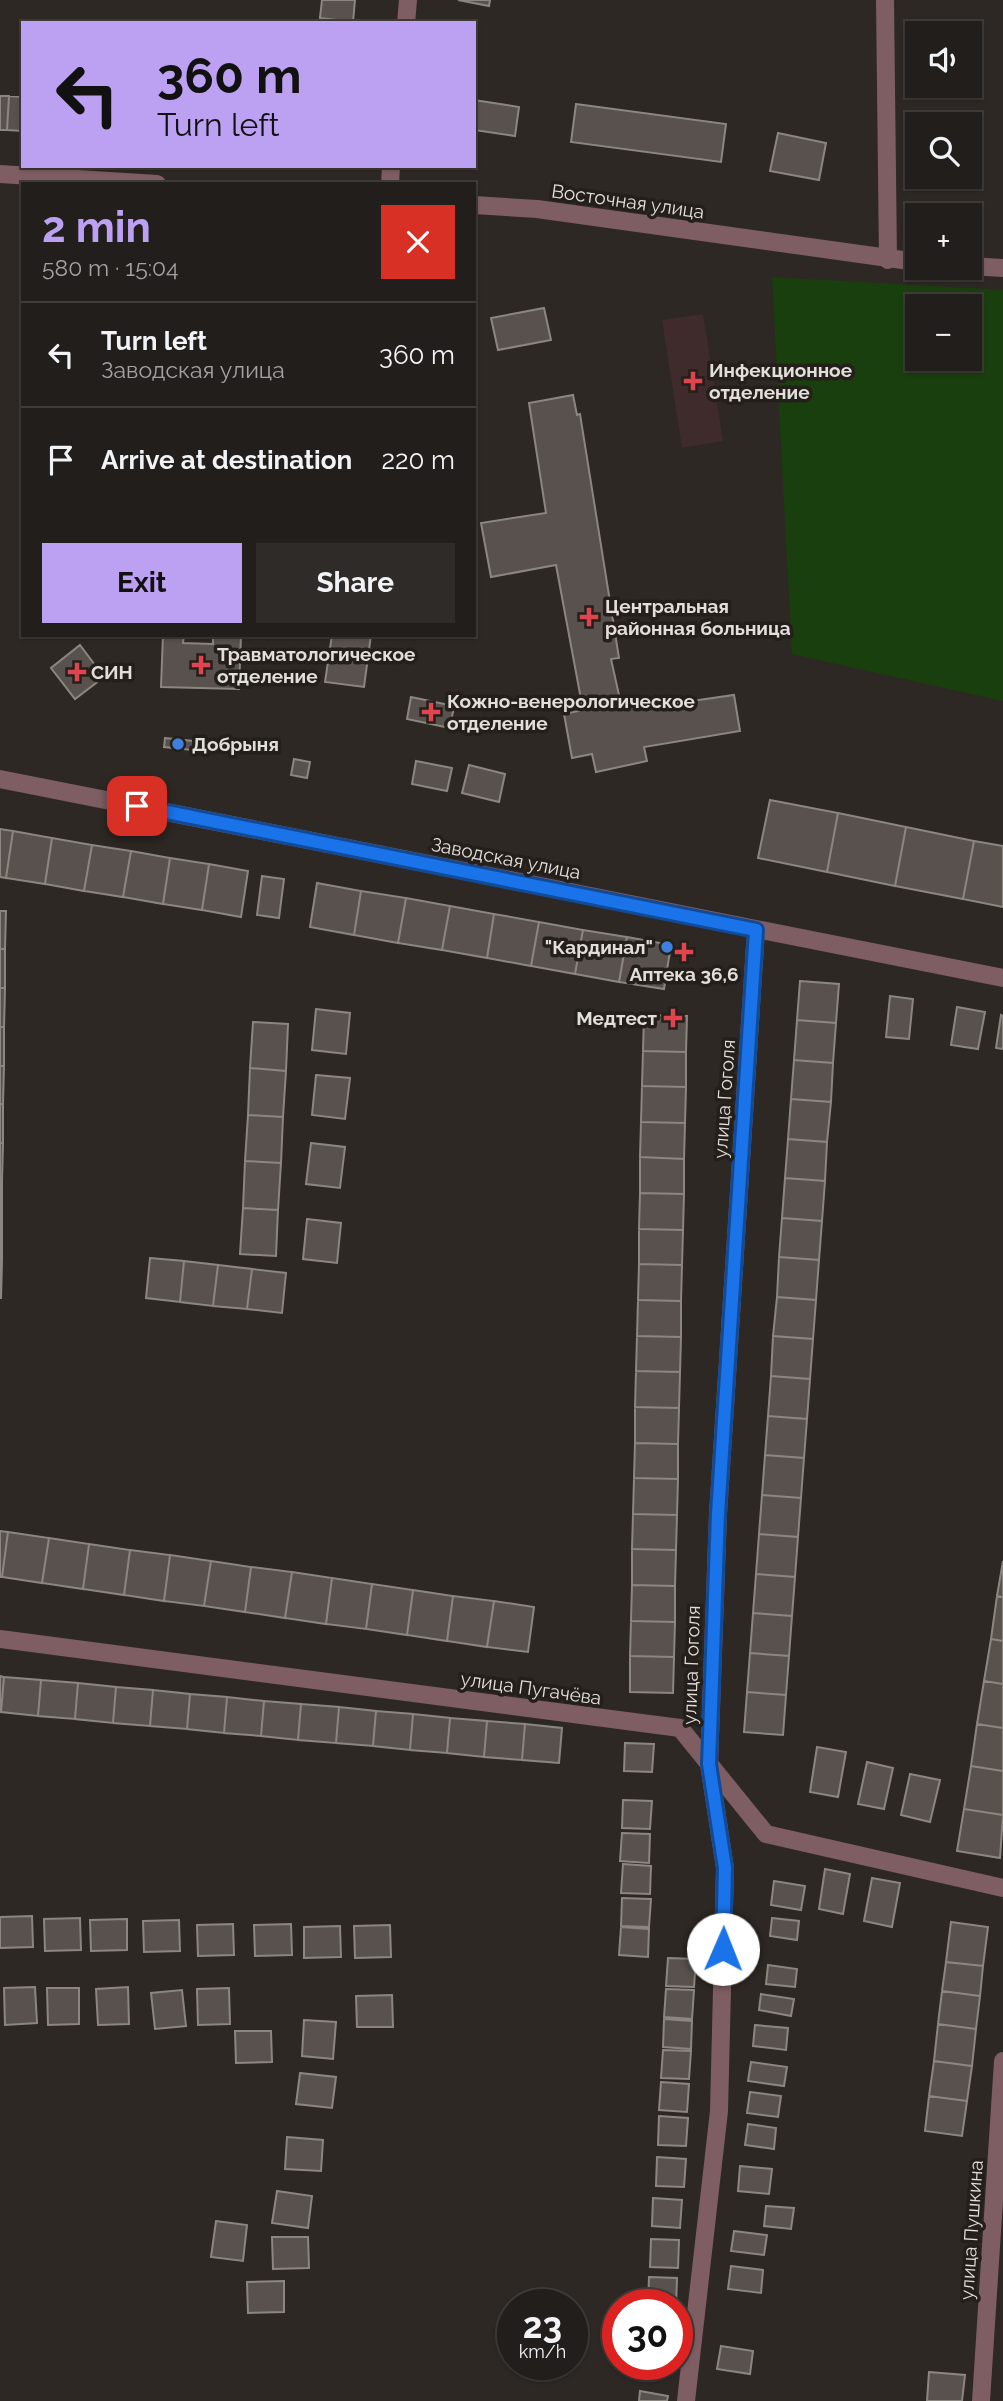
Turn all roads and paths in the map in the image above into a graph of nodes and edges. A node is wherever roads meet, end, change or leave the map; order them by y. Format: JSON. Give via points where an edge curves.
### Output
{"nodes":[{"id":1,"x":408,"y":0,"type":"edge"},
{"id":2,"x":885,"y":0,"type":"edge"},
{"id":3,"x":406,"y":21,"type":"edge"},
{"id":4,"x":0,"y":174,"type":"edge"},
{"id":5,"x":126,"y":182,"type":"edge"},
{"id":6,"x":476,"y":205,"type":"edge"},
{"id":7,"x":888,"y":260,"type":"junction"},
{"id":8,"x":905,"y":261,"type":"edge"},
{"id":9,"x":982,"y":267,"type":"edge"},
{"id":10,"x":1003,"y":268,"type":"edge"},
{"id":11,"x":0,"y":779,"type":"edge"},
{"id":12,"x":756,"y":930,"type":"junction"},
{"id":13,"x":1003,"y":978,"type":"edge"},
{"id":14,"x":0,"y":1639,"type":"edge"},
{"id":15,"x":709,"y":1764,"type":"junction"},
{"id":16,"x":1003,"y":1888,"type":"edge"},
{"id":17,"x":1003,"y":2061,"type":"edge"},
{"id":18,"x":687,"y":2401,"type":"edge"},
{"id":19,"x":981,"y":2401,"type":"edge"}],
"edges":[{"from":1,"to":3,"type":"street"},
{"from":2,"to":7,"type":"street"},
{"from":4,"to":5,"type":"street"},
{"from":6,"to":7,"type":"street","name":"Восточная улица","via":[[537,209]]},
{"from":7,"to":8,"type":"street","name":"Восточная улица"},
{"from":9,"to":10,"type":"street"},
{"from":11,"to":12,"type":"street","name":"Заводская улица"},
{"from":12,"to":13,"type":"street","name":"Заводская улица"},
{"from":12,"to":15,"type":"street","name":"улица Гоголя","via":[[718,1514]]},
{"from":14,"to":15,"type":"street","name":"улица Пугачёва","via":[[680,1728]]},
{"from":15,"to":16,"type":"street","name":"улица Пугачёва","via":[[766,1834]]},
{"from":15,"to":18,"type":"street","name":"улица Гоголя","via":[[725,1868],[719,2111]]},
{"from":17,"to":19,"type":"street","name":"улица Пушкина"}]}
